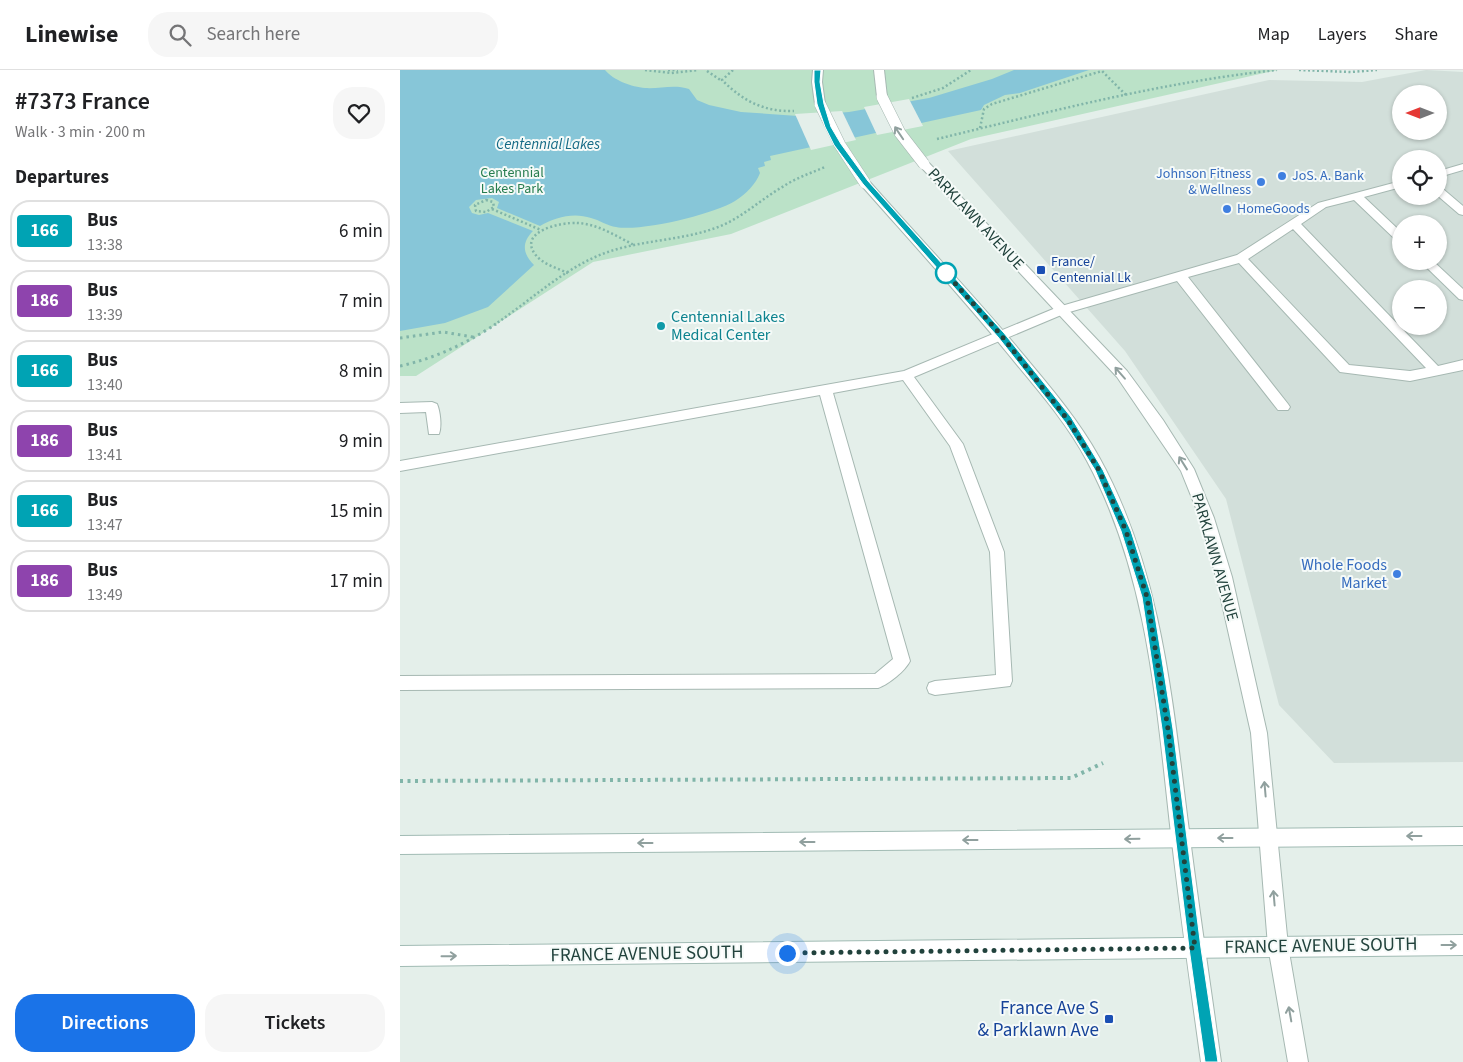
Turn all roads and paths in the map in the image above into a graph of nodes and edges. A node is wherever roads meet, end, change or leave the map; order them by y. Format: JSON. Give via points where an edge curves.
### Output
{"nodes":[{"id":1,"x":645,"y":70,"type":"edge"},
{"id":2,"x":668,"y":70,"type":"edge"},
{"id":3,"x":678,"y":70,"type":"edge"},
{"id":4,"x":698,"y":70,"type":"edge"},
{"id":5,"x":703,"y":70,"type":"edge"},
{"id":6,"x":708,"y":70,"type":"edge"},
{"id":7,"x":818,"y":70,"type":"edge"},
{"id":8,"x":879,"y":70,"type":"edge"},
{"id":9,"x":1277,"y":70,"type":"edge"},
{"id":10,"x":1299,"y":70,"type":"edge"},
{"id":11,"x":1373,"y":70,"type":"edge"},
{"id":12,"x":1377,"y":70,"type":"edge"},
{"id":13,"x":723,"y":81,"type":"dead end"},
{"id":14,"x":1127,"y":96,"type":"junction"},
{"id":15,"x":980,"y":128,"type":"junction"},
{"id":16,"x":932,"y":140,"type":"dead end"},
{"id":17,"x":827,"y":166,"type":"dead end"},
{"id":18,"x":1463,"y":167,"type":"edge"},
{"id":19,"x":1447,"y":172,"type":"edge"},
{"id":20,"x":1392,"y":186,"type":"edge"},
{"id":21,"x":1356,"y":196,"type":"junction"},
{"id":22,"x":1447,"y":198,"type":"edge"},
{"id":23,"x":492,"y":209,"type":"junction"},
{"id":24,"x":1463,"y":212,"type":"edge"},
{"id":25,"x":1294,"y":224,"type":"junction"},
{"id":26,"x":1392,"y":230,"type":"edge"},
{"id":27,"x":542,"y":231,"type":"junction"},
{"id":28,"x":634,"y":245,"type":"junction"},
{"id":29,"x":1241,"y":258,"type":"junction"},
{"id":30,"x":1436,"y":270,"type":"edge"},
{"id":31,"x":568,"y":274,"type":"junction"},
{"id":32,"x":1180,"y":276,"type":"junction"},
{"id":33,"x":1463,"y":296,"type":"edge"},
{"id":34,"x":1062,"y":310,"type":"junction"},
{"id":35,"x":1001,"y":335,"type":"junction"},
{"id":36,"x":473,"y":337,"type":"junction"},
{"id":37,"x":400,"y":338,"type":"edge"},
{"id":38,"x":1463,"y":365,"type":"edge"},
{"id":39,"x":400,"y":366,"type":"edge"},
{"id":40,"x":1436,"y":371,"type":"junction"},
{"id":41,"x":906,"y":375,"type":"junction"},
{"id":42,"x":825,"y":389,"type":"junction"},
{"id":43,"x":1283,"y":407,"type":"dead end"},
{"id":44,"x":400,"y":408,"type":"edge"},
{"id":45,"x":434,"y":430,"type":"dead end"},
{"id":46,"x":400,"y":466,"type":"edge"},
{"id":47,"x":400,"y":684,"type":"edge"},
{"id":48,"x":935,"y":688,"type":"dead end"},
{"id":49,"x":1103,"y":763,"type":"dead end"},
{"id":50,"x":400,"y":781,"type":"edge"},
{"id":51,"x":1463,"y":836,"type":"edge"},
{"id":52,"x":1269,"y":837,"type":"junction"},
{"id":53,"x":1181,"y":838,"type":"junction"},
{"id":54,"x":400,"y":845,"type":"edge"},
{"id":55,"x":1463,"y":945,"type":"edge"},
{"id":56,"x":1278,"y":946,"type":"junction"},
{"id":57,"x":1195,"y":948,"type":"junction"},
{"id":58,"x":400,"y":956,"type":"edge"},
{"id":59,"x":1211,"y":1062,"type":"edge"},
{"id":60,"x":1298,"y":1062,"type":"edge"}],
"edges":[{"from":1,"to":4,"type":"path","via":[[675,73]]},
{"from":2,"to":3,"type":"path"},
{"from":5,"to":6,"type":"path"},
{"from":6,"to":13,"type":"path"},
{"from":7,"to":35,"type":"street","bridge":true,"via":[[820,104],[838,145],[866,183]]},
{"from":34,"to":8,"type":"street","name":"PARKLAWN AVENUE","one_way":true,"bridge":true,"via":[[924,164],[897,131],[882,97]]},
{"from":9,"to":14,"type":"path","via":[[1220,76]]},
{"from":10,"to":11,"type":"path"},
{"from":11,"to":12,"type":"path"},
{"from":14,"to":15,"type":"path"},
{"from":14,"to":15,"type":"path","via":[[1102,71],[992,104],[984,109]]},
{"from":15,"to":16,"type":"path"},
{"from":17,"to":28,"type":"path","via":[[785,184],[727,224]]},
{"from":18,"to":19,"type":"street"},
{"from":20,"to":21,"type":"street"},
{"from":21,"to":25,"type":"street","via":[[1322,206]]},
{"from":21,"to":26,"type":"street"},
{"from":22,"to":24,"type":"street"},
{"from":23,"to":23,"type":"path","via":[[479,212],[474,207],[480,201],[489,200],[495,204]]},
{"from":23,"to":27,"type":"path"},
{"from":25,"to":29,"type":"street"},
{"from":25,"to":40,"type":"street"},
{"from":27,"to":28,"type":"path","via":[[561,223],[590,224]]},
{"from":27,"to":31,"type":"path","via":[[532,242],[535,255]]},
{"from":28,"to":31,"type":"path","via":[[602,254]]},
{"from":29,"to":32,"type":"street"},
{"from":29,"to":40,"type":"street","via":[[1345,369],[1410,376]]},
{"from":30,"to":33,"type":"street"},
{"from":31,"to":36,"type":"path"},
{"from":32,"to":34,"type":"street"},
{"from":32,"to":43,"type":"street"},
{"from":34,"to":35,"type":"street"},
{"from":52,"to":34,"type":"street","name":"PARKLAWN AVENUE","one_way":true,"via":[[1259,733],[1224,577],[1207,518],[1187,468],[1158,424],[1122,374]]},
{"from":35,"to":41,"type":"street"},
{"from":35,"to":53,"type":"street","via":[[1088,450],[1126,531],[1147,597]]},
{"from":36,"to":37,"type":"path","via":[[443,332]]},
{"from":36,"to":39,"type":"path","via":[[444,354]]},
{"from":38,"to":40,"type":"street"},
{"from":41,"to":42,"type":"street"},
{"from":41,"to":48,"type":"street","via":[[956,444],[996,552],[1004,681]]},
{"from":42,"to":46,"type":"street"},
{"from":42,"to":47,"type":"street","via":[[902,661],[878,681]]},
{"from":44,"to":45,"type":"street","via":[[432,407]]},
{"from":49,"to":50,"type":"path","via":[[1071,778]]},
{"from":51,"to":52,"type":"street","one_way":true},
{"from":52,"to":53,"type":"street","one_way":true},
{"from":56,"to":52,"type":"street","name":"PARKLAWN AVENUE","one_way":true},
{"from":53,"to":54,"type":"street","one_way":true},
{"from":53,"to":57,"type":"street"},
{"from":56,"to":55,"type":"street","name":"FRANCE AVENUE SOUTH","one_way":true},
{"from":56,"to":57,"type":"street","name":"FRANCE AVENUE SOUTH"},
{"from":60,"to":56,"type":"street","name":"PARKLAWN AVENUE","one_way":true},
{"from":58,"to":57,"type":"street","name":"FRANCE AVENUE SOUTH","one_way":true},
{"from":57,"to":59,"type":"street"}]}
